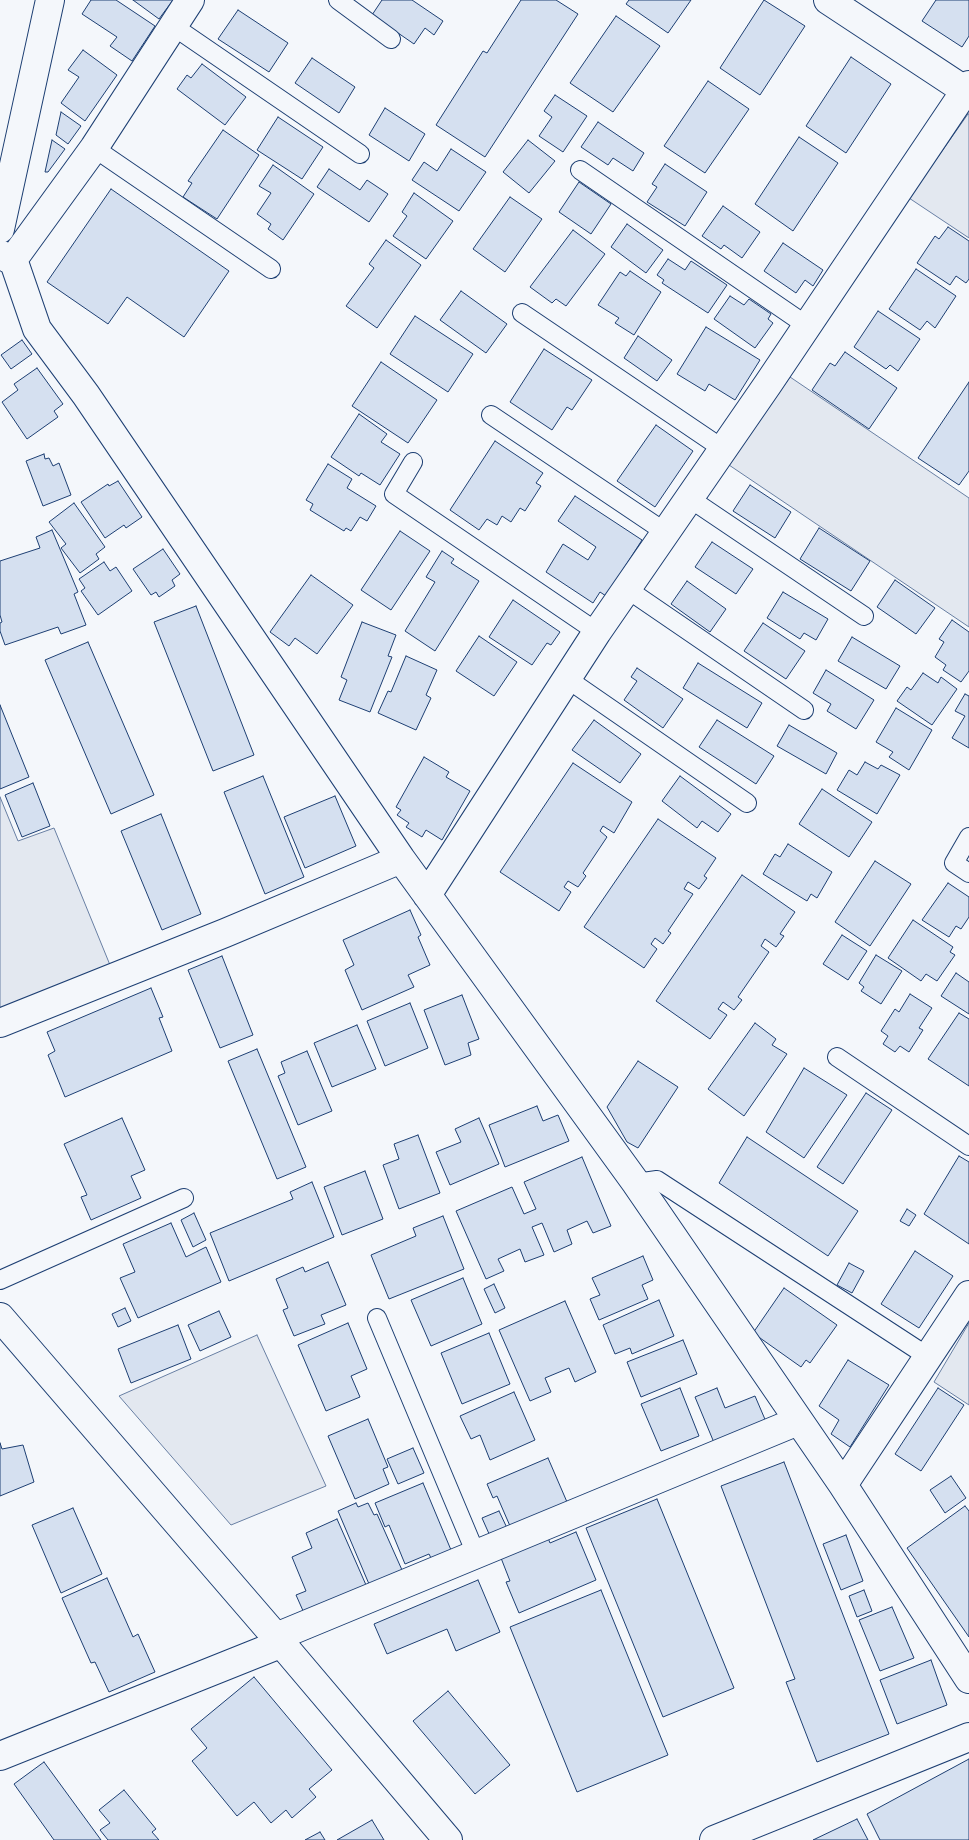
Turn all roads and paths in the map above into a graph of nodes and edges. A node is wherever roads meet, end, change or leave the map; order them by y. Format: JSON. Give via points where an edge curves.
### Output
{"nodes":[{"id":1,"x":50,"y":0,"type":"edge"},
{"id":2,"x":190,"y":0,"type":"edge"},
{"id":3,"x":338,"y":0,"type":"edge"},
{"id":4,"x":828,"y":0,"type":"edge"},
{"id":5,"x":173,"y":26,"type":"junction"},
{"id":6,"x":391,"y":39,"type":"dead end"},
{"id":7,"x":968,"y":90,"type":"edge"},
{"id":8,"x":94,"y":148,"type":"junction"},
{"id":9,"x":360,"y":154,"type":"dead end"},
{"id":10,"x":580,"y":170,"type":"dead end"},
{"id":11,"x":0,"y":229,"type":"edge"},
{"id":12,"x":6,"y":257,"type":"edge"},
{"id":13,"x":271,"y":269,"type":"dead end"},
{"id":14,"x":522,"y":313,"type":"dead end"},
{"id":15,"x":806,"y":325,"type":"junction"},
{"id":16,"x":491,"y":416,"type":"dead end"},
{"id":17,"x":723,"y":449,"type":"junction"},
{"id":18,"x":413,"y":462,"type":"dead end"},
{"id":19,"x":689,"y":498,"type":"junction"},
{"id":20,"x":665,"y":532,"type":"junction"},
{"id":21,"x":626,"y":589,"type":"junction"},
{"id":22,"x":864,"y":616,"type":"dead end"},
{"id":23,"x":597,"y":632,"type":"junction"},
{"id":24,"x":566,"y":678,"type":"junction"},
{"id":25,"x":804,"y":710,"type":"dead end"},
{"id":26,"x":747,"y":803,"type":"dead end"},
{"id":27,"x":969,"y":837,"type":"edge"},
{"id":28,"x":400,"y":859,"type":"junction"},
{"id":29,"x":969,"y":873,"type":"edge"},
{"id":30,"x":426,"y":895,"type":"junction"},
{"id":31,"x":0,"y":1023,"type":"edge"},
{"id":32,"x":837,"y":1057,"type":"dead end"},
{"id":33,"x":969,"y":1146,"type":"edge"},
{"id":34,"x":636,"y":1183,"type":"junction"},
{"id":35,"x":184,"y":1198,"type":"dead end"},
{"id":36,"x":0,"y":1280,"type":"edge"},
{"id":37,"x":969,"y":1295,"type":"edge"},
{"id":38,"x":0,"y":1317,"type":"edge"},
{"id":39,"x":376,"y":1318,"type":"dead end"},
{"id":40,"x":927,"y":1356,"type":"junction"},
{"id":41,"x":798,"y":1421,"type":"junction"},
{"id":42,"x":843,"y":1486,"type":"junction"},
{"id":43,"x":476,"y":1554,"type":"junction"},
{"id":44,"x":278,"y":1640,"type":"junction"},
{"id":45,"x":969,"y":1679,"type":"edge"},
{"id":46,"x":969,"y":1737,"type":"edge"},
{"id":47,"x":0,"y":1756,"type":"edge"},
{"id":48,"x":448,"y":1840,"type":"edge"},
{"id":49,"x":714,"y":1840,"type":"edge"}],
"edges":[{"from":1,"to":11,"type":"street"},
{"from":2,"to":5,"type":"street"},
{"from":3,"to":6,"type":"lane"},
{"from":4,"to":7,"type":"street"},
{"from":5,"to":8,"type":"street"},
{"from":5,"to":9,"type":"lane"},
{"from":7,"to":15,"type":"street"},
{"from":8,"to":12,"type":"street"},
{"from":8,"to":13,"type":"lane"},
{"from":10,"to":15,"type":"lane"},
{"from":12,"to":28,"type":"street","via":[[37,329],[91,403]]},
{"from":14,"to":17,"type":"lane"},
{"from":15,"to":17,"type":"street"},
{"from":16,"to":20,"type":"lane"},
{"from":17,"to":19,"type":"street"},
{"from":18,"to":23,"type":"lane","via":[[394,494]]},
{"from":19,"to":20,"type":"street"},
{"from":19,"to":22,"type":"lane"},
{"from":20,"to":21,"type":"street"},
{"from":21,"to":23,"type":"street"},
{"from":21,"to":25,"type":"lane"},
{"from":23,"to":24,"type":"street"},
{"from":24,"to":26,"type":"lane"},
{"from":24,"to":30,"type":"street"},
{"from":27,"to":29,"type":"lane","via":[[954,863]]},
{"from":28,"to":30,"type":"street"},
{"from":28,"to":31,"type":"street","via":[[225,934]]},
{"from":30,"to":34,"type":"street"},
{"from":32,"to":33,"type":"lane"},
{"from":34,"to":40,"type":"lane","via":[[657,1180]]},
{"from":34,"to":41,"type":"street"},
{"from":35,"to":36,"type":"lane"},
{"from":37,"to":40,"type":"street"},
{"from":38,"to":44,"type":"street"},
{"from":39,"to":43,"type":"lane"},
{"from":40,"to":42,"type":"street"},
{"from":41,"to":42,"type":"street"},
{"from":41,"to":43,"type":"street"},
{"from":42,"to":45,"type":"street"},
{"from":43,"to":44,"type":"street"},
{"from":44,"to":47,"type":"street"},
{"from":44,"to":48,"type":"street"},
{"from":46,"to":49,"type":"street"}]}
